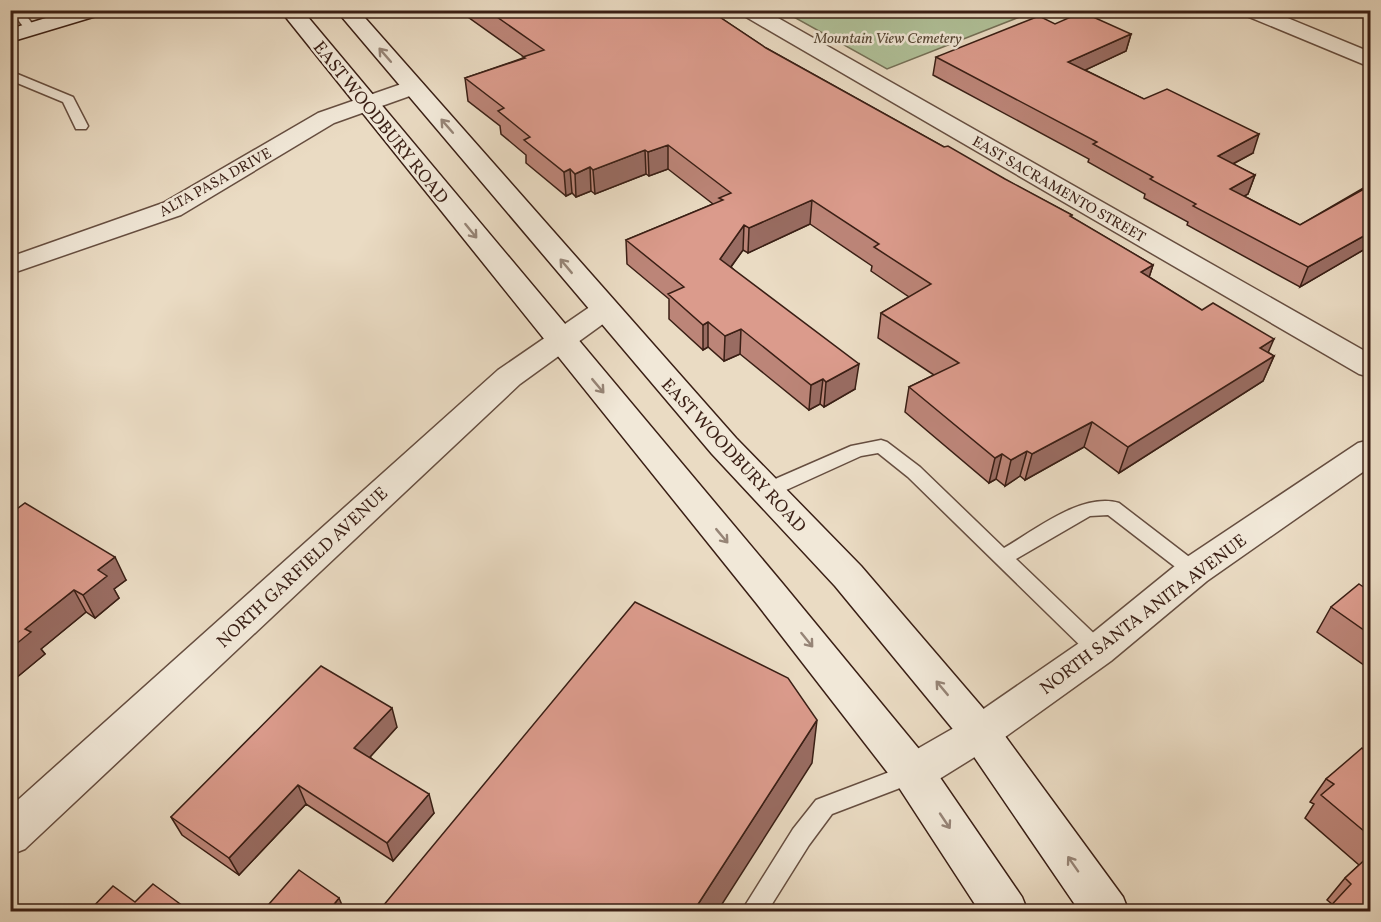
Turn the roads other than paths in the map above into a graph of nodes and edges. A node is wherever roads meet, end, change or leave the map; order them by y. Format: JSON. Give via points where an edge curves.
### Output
{"nodes":[{"id":1,"x":16,"y":10,"type":"edge"},
{"id":2,"x":96,"y":10,"type":"edge"},
{"id":3,"x":290,"y":10,"type":"edge"},
{"id":4,"x":346,"y":10,"type":"edge"},
{"id":5,"x":747,"y":10,"type":"edge"},
{"id":6,"x":1249,"y":10,"type":"edge"},
{"id":7,"x":31,"y":30,"type":"junction"},
{"id":8,"x":10,"y":36,"type":"edge"},
{"id":9,"x":1371,"y":60,"type":"edge"},
{"id":10,"x":10,"y":75,"type":"edge"},
{"id":11,"x":413,"y":87,"type":"junction"},
{"id":12,"x":367,"y":105,"type":"junction"},
{"id":13,"x":81,"y":126,"type":"dead end"},
{"id":14,"x":10,"y":266,"type":"edge"},
{"id":15,"x":604,"y":310,"type":"junction"},
{"id":16,"x":561,"y":341,"type":"junction"},
{"id":17,"x":1371,"y":368,"type":"edge"},
{"id":18,"x":1371,"y":451,"type":"edge"},
{"id":19,"x":766,"y":491,"type":"junction"},
{"id":20,"x":1004,"y":557,"type":"junction"},
{"id":21,"x":1194,"y":571,"type":"junction"},
{"id":22,"x":1098,"y":650,"type":"junction"},
{"id":23,"x":980,"y":733,"type":"junction"},
{"id":24,"x":913,"y":772,"type":"junction"},
{"id":25,"x":10,"y":836,"type":"edge"},
{"id":26,"x":753,"y":912,"type":"edge"},
{"id":27,"x":1006,"y":912,"type":"edge"},
{"id":28,"x":1107,"y":912,"type":"edge"}],
"edges":[{"from":1,"to":7,"type":"lane"},
{"from":2,"to":7,"type":"street"},
{"from":3,"to":12,"type":"street","name":"EAST WOODBURY ROAD"},
{"from":11,"to":4,"type":"street","name":"EAST WOODBURY ROAD","one_way":true},
{"from":5,"to":17,"type":"street","name":"EAST SACRAMENTO STREET"},
{"from":6,"to":9,"type":"street"},
{"from":7,"to":8,"type":"street"},
{"from":10,"to":13,"type":"lane","via":[[68,100]]},
{"from":11,"to":12,"type":"street","name":"ALTA PASA DRIVE"},
{"from":15,"to":11,"type":"street","name":"EAST WOODBURY ROAD","one_way":true},
{"from":12,"to":14,"type":"street","name":"ALTA PASA DRIVE","via":[[326,118],[172,209]]},
{"from":12,"to":16,"type":"street","name":"EAST WOODBURY ROAD","one_way":true},
{"from":15,"to":16,"type":"street","name":"NORTH GARFIELD AVENUE"},
{"from":15,"to":19,"type":"street","name":"EAST WOODBURY ROAD"},
{"from":16,"to":24,"type":"street","name":"EAST WOODBURY ROAD","one_way":true},
{"from":16,"to":25,"type":"street","name":"NORTH GARFIELD AVENUE","via":[[509,376]]},
{"from":18,"to":21,"type":"street","name":"NORTH SANTA ANITA AVENUE"},
{"from":19,"to":20,"type":"lane","via":[[857,450],[881,446]]},
{"from":23,"to":19,"type":"street","name":"EAST WOODBURY ROAD","one_way":true,"via":[[848,576]]},
{"from":20,"to":21,"type":"lane","via":[[1087,509],[1112,508]]},
{"from":20,"to":22,"type":"lane"},
{"from":21,"to":22,"type":"street","name":"NORTH SANTA ANITA AVENUE"},
{"from":22,"to":23,"type":"street","name":"NORTH SANTA ANITA AVENUE"},
{"from":23,"to":24,"type":"street","name":"NORTH SANTA ANITA AVENUE"},
{"from":28,"to":23,"type":"street","name":"EAST WOODBURY ROAD","one_way":true},
{"from":24,"to":26,"type":"lane","via":[[824,807]]},
{"from":24,"to":27,"type":"street","name":"EAST WOODBURY ROAD","one_way":true}]}
